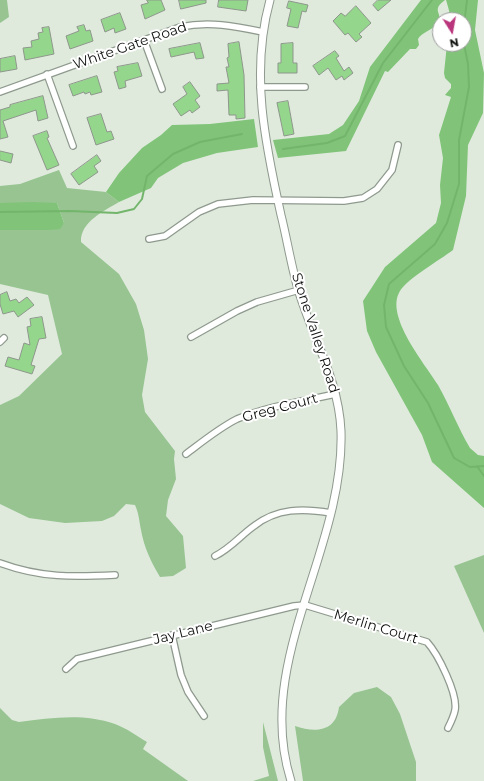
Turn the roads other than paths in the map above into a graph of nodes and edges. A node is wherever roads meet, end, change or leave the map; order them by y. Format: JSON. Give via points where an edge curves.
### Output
{"nodes":[{"id":1,"x":270,"y":0,"type":"edge"},
{"id":2,"x":264,"y":32,"type":"junction"},
{"id":3,"x":144,"y":40,"type":"junction"},
{"id":4,"x":47,"y":74,"type":"junction"},
{"id":5,"x":260,"y":87,"type":"junction"},
{"id":6,"x":306,"y":87,"type":"dead end"},
{"id":7,"x":162,"y":90,"type":"dead end"},
{"id":8,"x":0,"y":92,"type":"edge"},
{"id":9,"x":398,"y":145,"type":"dead end"},
{"id":10,"x":73,"y":146,"type":"dead end"},
{"id":11,"x":278,"y":201,"type":"junction"},
{"id":12,"x":148,"y":239,"type":"dead end"},
{"id":13,"x":299,"y":290,"type":"junction"},
{"id":14,"x":191,"y":337,"type":"dead end"},
{"id":15,"x":336,"y":394,"type":"junction"},
{"id":16,"x":186,"y":454,"type":"dead end"},
{"id":17,"x":330,"y":512,"type":"junction"},
{"id":18,"x":215,"y":556,"type":"dead end"},
{"id":19,"x":0,"y":564,"type":"edge"},
{"id":20,"x":115,"y":575,"type":"dead end"},
{"id":21,"x":305,"y":605,"type":"junction"},
{"id":22,"x":172,"y":635,"type":"junction"},
{"id":23,"x":66,"y":669,"type":"dead end"},
{"id":24,"x":204,"y":716,"type":"dead end"},
{"id":25,"x":448,"y":728,"type":"dead end"},
{"id":26,"x":291,"y":781,"type":"edge"}],
"edges":[{"from":1,"to":2,"type":"street","name":"Stone Valley Road"},
{"from":2,"to":3,"type":"street","name":"White Gate Road","via":[[207,23],[180,27]]},
{"from":2,"to":5,"type":"street","name":"Stone Valley Road"},
{"from":3,"to":4,"type":"street","name":"White Gate Road"},
{"from":3,"to":7,"type":"street"},
{"from":4,"to":8,"type":"street","name":"White Gate Road"},
{"from":4,"to":10,"type":"street"},
{"from":5,"to":6,"type":"street"},
{"from":5,"to":11,"type":"street","name":"Stone Valley Road","via":[[264,138]]},
{"from":9,"to":11,"type":"street","via":[[392,170],[377,189],[363,198],[344,202]]},
{"from":11,"to":12,"type":"street","via":[[235,201],[218,204],[199,212],[165,236]]},
{"from":11,"to":13,"type":"street","name":"Stone Valley Road"},
{"from":13,"to":14,"type":"street","via":[[236,311]]},
{"from":13,"to":15,"type":"street","name":"Stone Valley Road"},
{"from":15,"to":16,"type":"street","name":"Greg Court","via":[[250,414],[219,430]]},
{"from":15,"to":17,"type":"street","name":"Stone Valley Road","via":[[341,450],[338,481]]},
{"from":17,"to":18,"type":"street","via":[[304,509],[278,514],[254,526],[228,550]]},
{"from":17,"to":21,"type":"street","name":"Stone Valley Road"},
{"from":19,"to":20,"type":"street","via":[[36,574],[59,577]]},
{"from":21,"to":22,"type":"street","name":"Jay Lane"},
{"from":21,"to":25,"type":"street","name":"Merlin Court","via":[[427,642],[437,656],[454,698],[455,711]]},
{"from":21,"to":26,"type":"street","name":"Stone Valley Road","via":[[285,676],[281,706],[282,741]]},
{"from":22,"to":23,"type":"street","name":"Jay Lane","via":[[78,658]]},
{"from":22,"to":24,"type":"street","via":[[181,675],[188,692]]}]}
